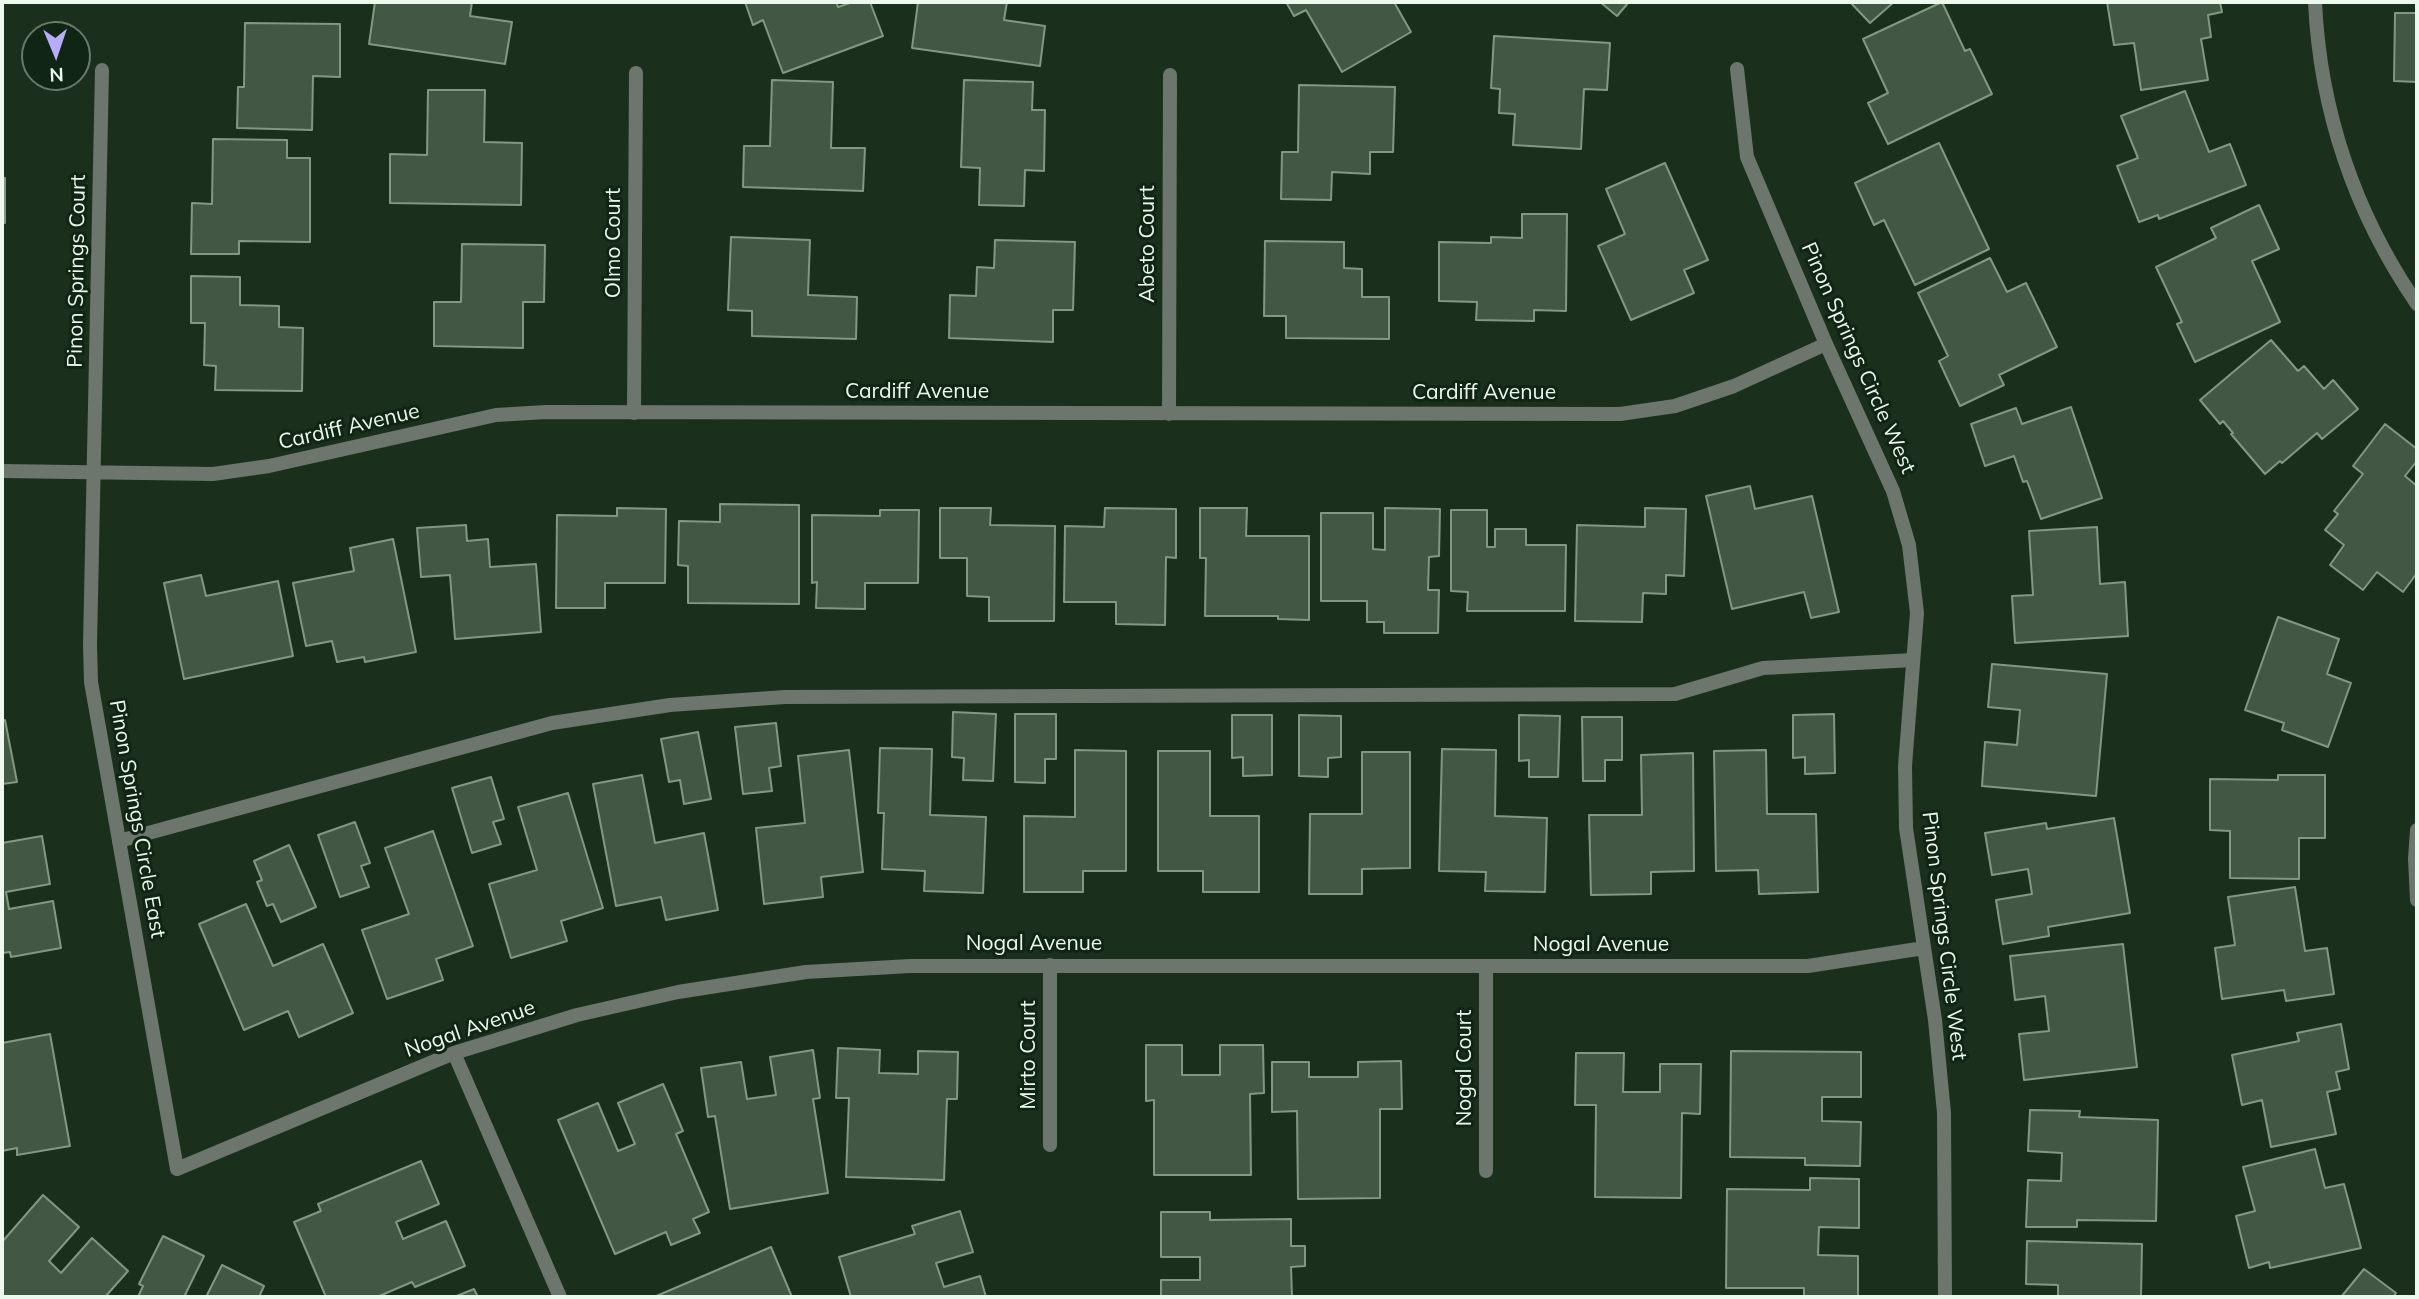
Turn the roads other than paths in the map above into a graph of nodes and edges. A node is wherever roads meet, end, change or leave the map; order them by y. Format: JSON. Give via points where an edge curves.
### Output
{"nodes":[{"id":1,"x":2315,"y":2,"type":"edge"},
{"id":2,"x":1737,"y":69,"type":"dead end"},
{"id":3,"x":102,"y":70,"type":"dead end"},
{"id":4,"x":636,"y":73,"type":"dead end"},
{"id":5,"x":1170,"y":75,"type":"dead end"},
{"id":6,"x":2417,"y":304,"type":"edge"},
{"id":7,"x":1826,"y":344,"type":"junction"},
{"id":8,"x":634,"y":412,"type":"junction"},
{"id":9,"x":1169,"y":414,"type":"junction"},
{"id":10,"x":2,"y":471,"type":"edge"},
{"id":11,"x":93,"y":473,"type":"junction"},
{"id":12,"x":1913,"y":660,"type":"junction"},
{"id":13,"x":2417,"y":830,"type":"edge"},
{"id":14,"x":119,"y":841,"type":"junction"},
{"id":15,"x":2417,"y":900,"type":"edge"},
{"id":16,"x":1924,"y":948,"type":"junction"},
{"id":17,"x":1050,"y":965,"type":"junction"},
{"id":18,"x":1486,"y":966,"type":"junction"},
{"id":19,"x":454,"y":1053,"type":"junction"},
{"id":20,"x":1050,"y":1145,"type":"dead end"},
{"id":21,"x":177,"y":1169,"type":"joint"},
{"id":22,"x":1486,"y":1171,"type":"dead end"},
{"id":23,"x":560,"y":1297,"type":"edge"},
{"id":24,"x":1945,"y":1297,"type":"edge"}],
"edges":[{"from":1,"to":6,"type":"street","via":[[2325,95],[2345,167],[2372,229]]},
{"from":2,"to":7,"type":"street","name":"Pinon Springs Circle West","via":[[1747,156]]},
{"from":3,"to":11,"type":"street","name":"Pinon Springs Court"},
{"from":4,"to":8,"type":"street","name":"Olmo Court"},
{"from":5,"to":9,"type":"street","name":"Abeto Court"},
{"from":7,"to":9,"type":"street","name":"Cardiff Avenue","via":[[1734,386],[1675,406],[1620,414]]},
{"from":7,"to":12,"type":"street","name":"Pinon Springs Circle West","via":[[1893,491],[1909,545],[1917,613]]},
{"from":8,"to":9,"type":"street","name":"Cardiff Avenue"},
{"from":8,"to":11,"type":"street","name":"Cardiff Avenue","via":[[496,415],[269,466],[213,474]]},
{"from":10,"to":11,"type":"street","name":"Cardiff Avenue"},
{"from":11,"to":14,"type":"street","name":"Pinon Springs Circle East","via":[[91,682]]},
{"from":12,"to":14,"type":"street","via":[[1763,668],[1675,694],[785,697],[670,705],[552,723]]},
{"from":12,"to":16,"type":"street","name":"Pinon Springs Circle West","via":[[1905,766],[1906,828]]},
{"from":13,"to":15,"type":"street"},
{"from":14,"to":21,"type":"street","name":"Pinon Springs Circle East"},
{"from":16,"to":18,"type":"street","name":"Nogal Avenue","via":[[1808,966]]},
{"from":16,"to":24,"type":"street","name":"Pinon Springs Circle West","via":[[1944,1113]]},
{"from":17,"to":18,"type":"street","name":"Nogal Avenue"},
{"from":17,"to":19,"type":"street","name":"Nogal Avenue","via":[[910,965],[806,972],[615,1006]]},
{"from":17,"to":20,"type":"street","name":"Mirto Court"},
{"from":18,"to":22,"type":"street","name":"Nogal Court"},
{"from":19,"to":21,"type":"street","name":"Nogal Avenue"},
{"from":19,"to":23,"type":"street"}]}
